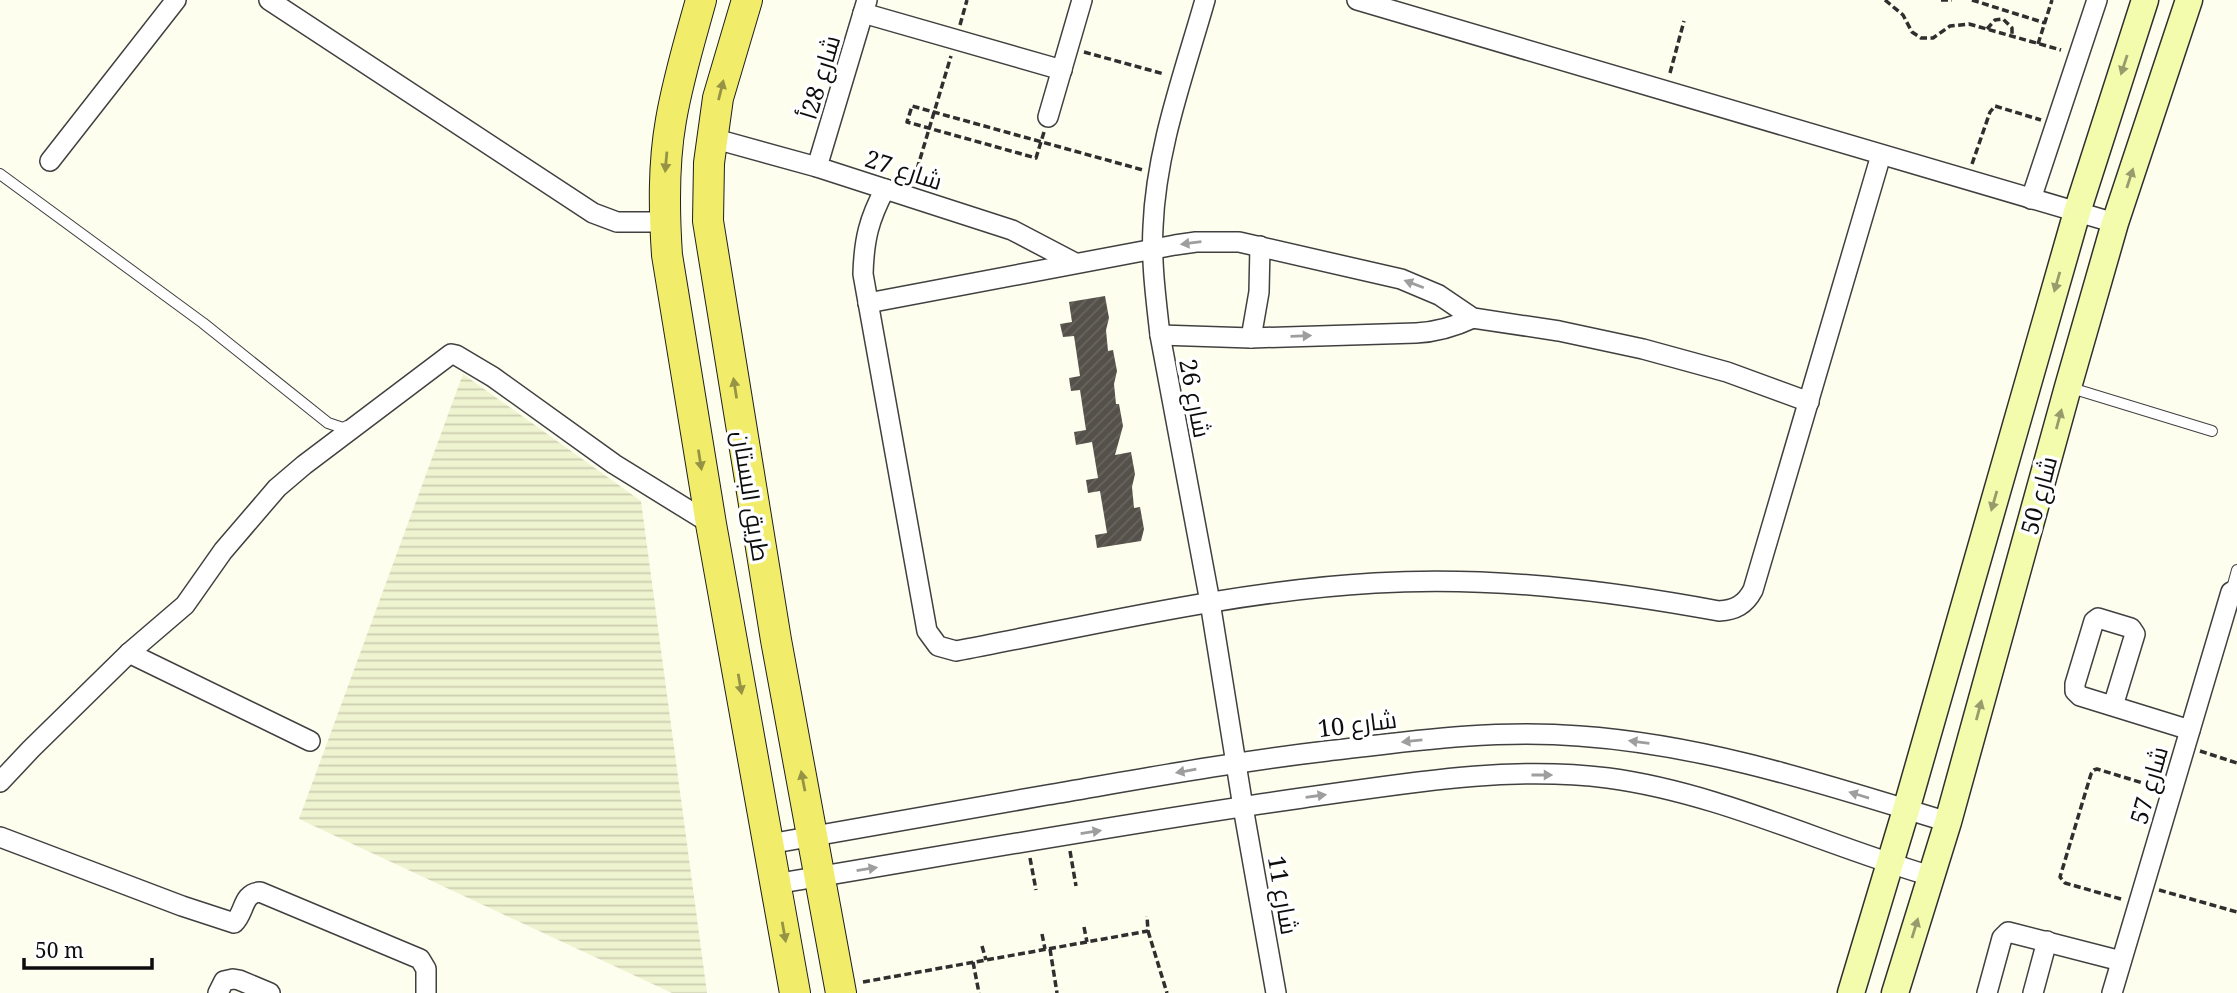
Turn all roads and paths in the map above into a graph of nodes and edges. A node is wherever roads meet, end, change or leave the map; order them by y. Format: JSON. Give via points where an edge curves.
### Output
{"nodes":[{"id":1,"x":176,"y":0,"type":"edge"},
{"id":2,"x":269,"y":0,"type":"edge"},
{"id":3,"x":747,"y":0,"type":"edge"},
{"id":4,"x":967,"y":0,"type":"edge"},
{"id":5,"x":1082,"y":0,"type":"edge"},
{"id":6,"x":1205,"y":0,"type":"edge"},
{"id":7,"x":1357,"y":0,"type":"edge"},
{"id":8,"x":1885,"y":0,"type":"edge"},
{"id":9,"x":1941,"y":0,"type":"edge"},
{"id":10,"x":1952,"y":0,"type":"edge"},
{"id":11,"x":1972,"y":0,"type":"edge"},
{"id":12,"x":2052,"y":0,"type":"edge"},
{"id":13,"x":2097,"y":0,"type":"edge"},
{"id":14,"x":2145,"y":0,"type":"edge"},
{"id":15,"x":2189,"y":0,"type":"edge"},
{"id":16,"x":696,"y":3,"type":"edge"},
{"id":17,"x":865,"y":7,"type":"edge"},
{"id":18,"x":2006,"y":11,"type":"junction"},
{"id":19,"x":2003,"y":19,"type":"junction"},
{"id":20,"x":1684,"y":21,"type":"dead end"},
{"id":21,"x":2045,"y":23,"type":"junction"},
{"id":22,"x":1987,"y":29,"type":"junction"},
{"id":23,"x":2012,"y":36,"type":"junction"},
{"id":24,"x":956,"y":40,"type":"junction"},
{"id":25,"x":2038,"y":44,"type":"junction"},
{"id":26,"x":1068,"y":47,"type":"junction"},
{"id":27,"x":2080,"y":55,"type":"junction"},
{"id":28,"x":1062,"y":70,"type":"junction"},
{"id":29,"x":1182,"y":79,"type":"junction"},
{"id":30,"x":1666,"y":91,"type":"junction"},
{"id":31,"x":934,"y":112,"type":"junction"},
{"id":32,"x":1048,"y":117,"type":"joint"},
{"id":33,"x":2056,"y":125,"type":"junction"},
{"id":34,"x":929,"y":129,"type":"junction"},
{"id":35,"x":712,"y":138,"type":"junction"},
{"id":36,"x":1041,"y":142,"type":"junction"},
{"id":37,"x":1881,"y":155,"type":"junction"},
{"id":38,"x":50,"y":161,"type":"dead end"},
{"id":39,"x":817,"y":167,"type":"junction"},
{"id":40,"x":0,"y":174,"type":"edge"},
{"id":41,"x":1159,"y":174,"type":"junction"},
{"id":42,"x":1967,"y":180,"type":"junction"},
{"id":43,"x":885,"y":188,"type":"junction"},
{"id":44,"x":909,"y":197,"type":"junction"},
{"id":45,"x":2031,"y":199,"type":"junction"},
{"id":46,"x":2077,"y":212,"type":"junction"},
{"id":47,"x":665,"y":222,"type":"junction"},
{"id":48,"x":2115,"y":223,"type":"junction"},
{"id":49,"x":1260,"y":246,"type":"junction"},
{"id":50,"x":1154,"y":249,"type":"junction"},
{"id":51,"x":1075,"y":263,"type":"junction"},
{"id":52,"x":868,"y":303,"type":"junction"},
{"id":53,"x":1473,"y":318,"type":"junction"},
{"id":54,"x":1160,"y":335,"type":"junction"},
{"id":55,"x":1251,"y":338,"type":"junction"},
{"id":56,"x":451,"y":354,"type":"junction"},
{"id":57,"x":2068,"y":387,"type":"junction"},
{"id":58,"x":1809,"y":402,"type":"junction"},
{"id":59,"x":2212,"y":430,"type":"dead end"},
{"id":60,"x":711,"y":524,"type":"junction"},
{"id":61,"x":2237,"y":570,"type":"edge"},
{"id":62,"x":2234,"y":593,"type":"edge"},
{"id":63,"x":1210,"y":602,"type":"junction"},
{"id":64,"x":129,"y":653,"type":"junction"},
{"id":65,"x":2113,"y":706,"type":"dead end"},
{"id":66,"x":2187,"y":738,"type":"junction"},
{"id":67,"x":310,"y":741,"type":"dead end"},
{"id":68,"x":1236,"y":762,"type":"junction"},
{"id":69,"x":2237,"y":762,"type":"edge"},
{"id":70,"x":0,"y":782,"type":"edge"},
{"id":71,"x":2172,"y":791,"type":"junction"},
{"id":72,"x":1243,"y":807,"type":"junction"},
{"id":73,"x":1906,"y":810,"type":"junction"},
{"id":74,"x":1948,"y":822,"type":"junction"},
{"id":75,"x":0,"y":836,"type":"edge"},
{"id":76,"x":813,"y":836,"type":"junction"},
{"id":77,"x":1068,"y":836,"type":"junction"},
{"id":78,"x":1027,"y":842,"type":"junction"},
{"id":79,"x":768,"y":844,"type":"junction"},
{"id":80,"x":1889,"y":864,"type":"junction"},
{"id":81,"x":821,"y":876,"type":"junction"},
{"id":82,"x":1931,"y":876,"type":"junction"},
{"id":83,"x":775,"y":884,"type":"junction"},
{"id":84,"x":1076,"y":886,"type":"dead end"},
{"id":85,"x":1036,"y":890,"type":"dead end"},
{"id":86,"x":2141,"y":895,"type":"junction"},
{"id":87,"x":2237,"y":912,"type":"edge"},
{"id":88,"x":1147,"y":916,"type":"dead end"},
{"id":89,"x":1084,"y":927,"type":"dead end"},
{"id":90,"x":1148,"y":931,"type":"junction"},
{"id":91,"x":1042,"y":934,"type":"dead end"},
{"id":92,"x":2046,"y":941,"type":"junction"},
{"id":93,"x":1087,"y":942,"type":"junction"},
{"id":94,"x":982,"y":946,"type":"dead end"},
{"id":95,"x":1048,"y":949,"type":"junction"},
{"id":96,"x":986,"y":960,"type":"junction"},
{"id":97,"x":2121,"y":961,"type":"junction"},
{"id":98,"x":973,"y":962,"type":"junction"},
{"id":99,"x":841,"y":989,"type":"edge"},
{"id":100,"x":218,"y":993,"type":"edge"},
{"id":101,"x":270,"y":993,"type":"edge"},
{"id":102,"x":426,"y":993,"type":"edge"},
{"id":103,"x":794,"y":993,"type":"edge"},
{"id":104,"x":979,"y":993,"type":"edge"},
{"id":105,"x":1057,"y":993,"type":"edge"},
{"id":106,"x":1167,"y":993,"type":"edge"},
{"id":107,"x":1276,"y":993,"type":"edge"},
{"id":108,"x":1851,"y":993,"type":"edge"},
{"id":109,"x":1895,"y":993,"type":"edge"},
{"id":110,"x":1987,"y":993,"type":"edge"},
{"id":111,"x":2033,"y":993,"type":"edge"},
{"id":112,"x":2112,"y":993,"type":"edge"}],
"edges":[{"from":1,"to":38,"type":"street"},
{"from":2,"to":47,"type":"street","via":[[593,213],[617,222]]},
{"from":35,"to":3,"type":"main road","name":"طريق البستان","one_way":true,"via":[[718,98]]},
{"from":4,"to":24,"type":"path"},
{"from":5,"to":26,"type":"street"},
{"from":6,"to":29,"type":"street","name":"شارع 26"},
{"from":7,"to":30,"type":"street"},
{"from":8,"to":22,"type":"path","via":[[1921,38],[1933,38],[1960,24]]},
{"from":9,"to":10,"type":"path"},
{"from":11,"to":18,"type":"path"},
{"from":12,"to":21,"type":"path"},
{"from":13,"to":27,"type":"street"},
{"from":14,"to":46,"type":"street","name":"شارع 50","one_way":true},
{"from":48,"to":15,"type":"street","name":"شارع 50","one_way":true},
{"from":16,"to":47,"type":"main road","name":"طريق البستان","one_way":true,"via":[[670,123]]},
{"from":17,"to":24,"type":"street"},
{"from":17,"to":39,"type":"street","name":"شارع 28أ"},
{"from":18,"to":19,"type":"path"},
{"from":18,"to":21,"type":"path"},
{"from":19,"to":22,"type":"path"},
{"from":19,"to":23,"type":"path","via":[[2010,24]]},
{"from":20,"to":30,"type":"path"},
{"from":21,"to":25,"type":"path"},
{"from":22,"to":23,"type":"path"},
{"from":23,"to":25,"type":"path"},
{"from":24,"to":28,"type":"street"},
{"from":24,"to":31,"type":"path"},
{"from":25,"to":27,"type":"path"},
{"from":26,"to":28,"type":"street"},
{"from":26,"to":29,"type":"path"},
{"from":27,"to":33,"type":"street"},
{"from":28,"to":32,"type":"street"},
{"from":29,"to":41,"type":"street","name":"شارع 26"},
{"from":30,"to":37,"type":"street"},
{"from":31,"to":34,"type":"path"},
{"from":31,"to":34,"type":"path","via":[[912,106],[909,114],[907,122]]},
{"from":31,"to":36,"type":"path"},
{"from":32,"to":36,"type":"path"},
{"from":33,"to":42,"type":"path","via":[[1995,106]]},
{"from":33,"to":45,"type":"street"},
{"from":34,"to":36,"type":"path","via":[[1036,158]]},
{"from":34,"to":44,"type":"path"},
{"from":35,"to":39,"type":"street","name":"شارع 27"},
{"from":76,"to":35,"type":"main road","name":"طريق البستان","one_way":true,"via":[[712,250],[708,192]]},
{"from":36,"to":41,"type":"path"},
{"from":37,"to":42,"type":"street"},
{"from":37,"to":58,"type":"street"},
{"from":39,"to":43,"type":"street","name":"شارع 27"},
{"from":40,"to":56,"type":"lane","via":[[336,427],[343,428],[367,414],[435,355]]},
{"from":41,"to":50,"type":"street","name":"شارع 26"},
{"from":42,"to":45,"type":"street"},
{"from":43,"to":44,"type":"street","name":"شارع 27"},
{"from":43,"to":52,"type":"street","via":[[871,215],[864,244]]},
{"from":44,"to":51,"type":"street","name":"شارع 27","via":[[1012,230]]},
{"from":45,"to":46,"type":"street"},
{"from":46,"to":48,"type":"street"},
{"from":46,"to":73,"type":"street","name":"شارع 50","one_way":true},
{"from":47,"to":60,"type":"main road","name":"طريق البستان","one_way":true,"via":[[673,298]]},
{"from":48,"to":57,"type":"street","name":"شارع 50"},
{"from":49,"to":50,"type":"street","one_way":true,"via":[[1217,241]]},
{"from":53,"to":49,"type":"street","one_way":true,"via":[[1439,295],[1401,279]]},
{"from":49,"to":55,"type":"street"},
{"from":50,"to":51,"type":"street"},
{"from":50,"to":54,"type":"street","name":"شارع 26"},
{"from":51,"to":52,"type":"street"},
{"from":52,"to":63,"type":"street","via":[[927,631],[938,646],[956,651]]},
{"from":55,"to":53,"type":"street","one_way":true,"via":[[1436,332]]},
{"from":53,"to":58,"type":"street","via":[[1643,349]]},
{"from":54,"to":55,"type":"street"},
{"from":54,"to":63,"type":"street","name":"شارع 26"},
{"from":56,"to":60,"type":"street","via":[[493,377],[614,464]]},
{"from":56,"to":64,"type":"street","via":[[277,488],[223,551],[185,605]]},
{"from":57,"to":59,"type":"lane"},
{"from":74,"to":57,"type":"street","name":"شارع 50","one_way":true},
{"from":58,"to":63,"type":"street","via":[[1753,590],[1740,607],[1719,611],[1584,589],[1446,581],[1329,587]]},
{"from":60,"to":79,"type":"main road","name":"طريق البستان","one_way":true},
{"from":61,"to":62,"type":"lane"},
{"from":62,"to":66,"type":"street","name":"شارع 57"},
{"from":63,"to":68,"type":"street","name":"شارع 26"},
{"from":64,"to":67,"type":"street"},
{"from":64,"to":70,"type":"street"},
{"from":65,"to":66,"type":"street"},
{"from":66,"to":69,"type":"path"},
{"from":66,"to":71,"type":"street","name":"شارع 57"},
{"from":68,"to":72,"type":"street","name":"شارع 26"},
{"from":73,"to":68,"type":"street","name":"شارع 10","one_way":true,"via":[[1709,753],[1577,735],[1455,737]]},
{"from":68,"to":76,"type":"street","name":"شارع 10","one_way":true},
{"from":71,"to":86,"type":"street","name":"شارع 57"},
{"from":71,"to":86,"type":"path","via":[[2094,769],[2064,862],[2063,882]]},
{"from":77,"to":72,"type":"street","one_way":true},
{"from":72,"to":80,"type":"street","one_way":true,"via":[[1442,779],[1577,775],[1642,784],[1705,800]]},
{"from":72,"to":107,"type":"street","name":"شارع 11"},
{"from":73,"to":74,"type":"street","name":"شارع 10"},
{"from":73,"to":80,"type":"street","name":"شارع 50"},
{"from":74,"to":82,"type":"street","name":"شارع 50"},
{"from":75,"to":102,"type":"street","via":[[234,923],[248,896],[260,892],[420,959],[426,969]]},
{"from":76,"to":79,"type":"street","name":"شارع 10"},
{"from":76,"to":81,"type":"main road","name":"طريق البستان"},
{"from":77,"to":78,"type":"street"},
{"from":77,"to":84,"type":"path"},
{"from":81,"to":78,"type":"street","one_way":true},
{"from":78,"to":85,"type":"path"},
{"from":79,"to":83,"type":"main road","name":"طريق البستان"},
{"from":80,"to":82,"type":"street"},
{"from":80,"to":108,"type":"street","name":"شارع 50"},
{"from":81,"to":83,"type":"street"},
{"from":81,"to":99,"type":"main road","name":"طريق البستان"},
{"from":109,"to":82,"type":"street","name":"شارع 50","one_way":true},
{"from":83,"to":103,"type":"main road","name":"طريق البستان","one_way":true},
{"from":86,"to":87,"type":"path"},
{"from":86,"to":97,"type":"street","name":"شارع 57"},
{"from":88,"to":90,"type":"path"},
{"from":89,"to":93,"type":"path"},
{"from":90,"to":93,"type":"path"},
{"from":90,"to":106,"type":"path"},
{"from":91,"to":95,"type":"path"},
{"from":92,"to":97,"type":"street"},
{"from":92,"to":110,"type":"street","via":[[2004,934]]},
{"from":92,"to":111,"type":"street"},
{"from":93,"to":95,"type":"path"},
{"from":94,"to":96,"type":"path"},
{"from":95,"to":96,"type":"path"},
{"from":95,"to":105,"type":"path"},
{"from":96,"to":98,"type":"path"},
{"from":97,"to":112,"type":"street","name":"شارع 57"},
{"from":98,"to":99,"type":"path"},
{"from":98,"to":104,"type":"path"},
{"from":100,"to":101,"type":"street","via":[[224,981],[233,979]]}]}
